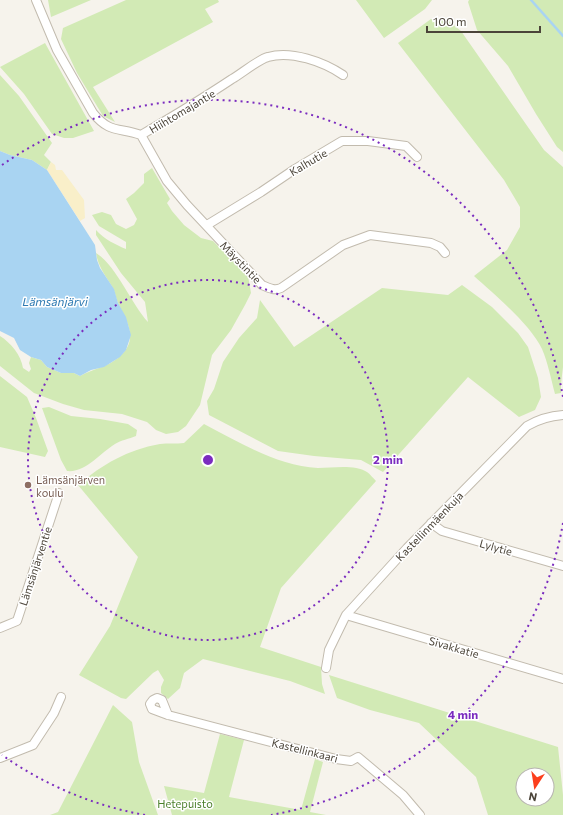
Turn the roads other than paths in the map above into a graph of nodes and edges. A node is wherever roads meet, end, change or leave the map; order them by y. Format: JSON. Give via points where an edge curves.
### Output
{"nodes":[{"id":1,"x":36,"y":0,"type":"edge"},
{"id":2,"x":343,"y":75,"type":"dead end"},
{"id":3,"x":141,"y":135,"type":"junction"},
{"id":4,"x":417,"y":156,"type":"dead end"},
{"id":5,"x":207,"y":225,"type":"junction"},
{"id":6,"x":445,"y":253,"type":"dead end"},
{"id":7,"x":563,"y":416,"type":"edge"},
{"id":8,"x":59,"y":493,"type":"dead end"},
{"id":9,"x":432,"y":523,"type":"junction"},
{"id":10,"x":563,"y":566,"type":"edge"},
{"id":11,"x":346,"y":615,"type":"junction"},
{"id":12,"x":0,"y":628,"type":"edge"},
{"id":13,"x":326,"y":668,"type":"dead end"},
{"id":14,"x":563,"y":679,"type":"edge"},
{"id":15,"x":61,"y":697,"type":"dead end"},
{"id":16,"x":168,"y":715,"type":"dead end"},
{"id":17,"x":0,"y":758,"type":"edge"},
{"id":18,"x":420,"y":815,"type":"edge"}],
"edges":[{"from":1,"to":3,"type":"street","name":"Hiihtomajantie","via":[[57,50],[93,113],[107,126]]},
{"from":2,"to":3,"type":"street","name":"Hiihtomajantie","via":[[332,67],[306,58],[282,55],[267,57]]},
{"from":3,"to":5,"type":"street","name":"Mäystintie","via":[[167,181],[186,205]]},
{"from":4,"to":5,"type":"street","name":"Kalhutie","via":[[402,145],[342,141]]},
{"from":5,"to":6,"type":"street","name":"Mäystintie","via":[[262,284],[274,290],[281,288],[343,245],[370,235],[431,243]]},
{"from":7,"to":9,"type":"street","name":"Kastellinmäenkuja","via":[[537,420],[527,426]]},
{"from":8,"to":12,"type":"street","name":"Lämsänjärventie","via":[[17,621]]},
{"from":9,"to":10,"type":"street","name":"Lylytie","via":[[442,531]]},
{"from":9,"to":11,"type":"street","name":"Kastellinmäenkuja"},
{"from":11,"to":13,"type":"street","name":"Kastellinmäenkuja","via":[[329,650]]},
{"from":11,"to":14,"type":"street","name":"Sivakkatie"},
{"from":15,"to":17,"type":"street","via":[[54,713],[33,745]]},
{"from":16,"to":18,"type":"street","name":"Kastellinkaari","via":[[336,760],[358,757],[403,795]]}]}
